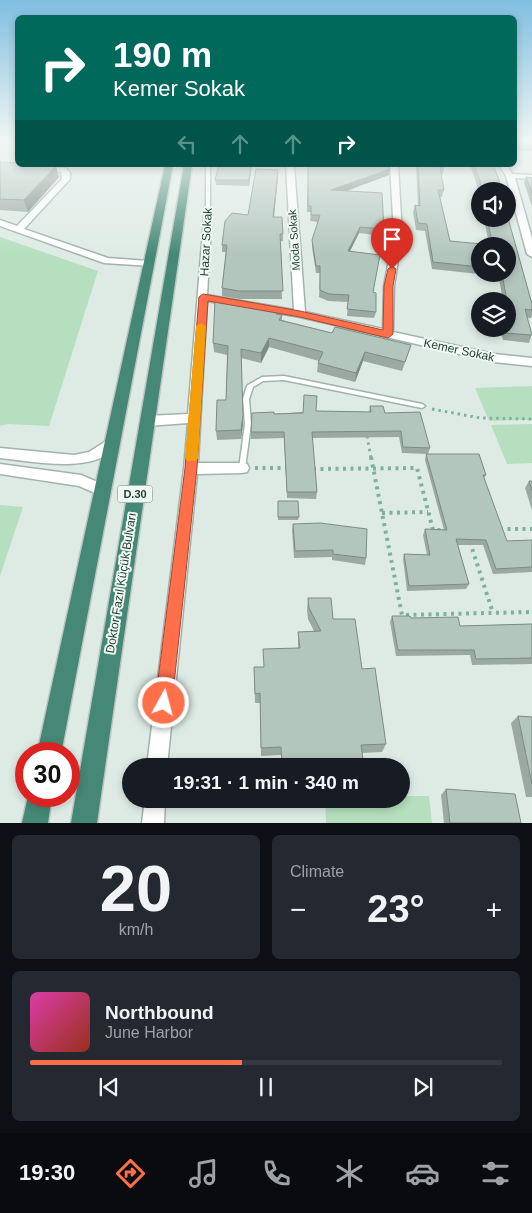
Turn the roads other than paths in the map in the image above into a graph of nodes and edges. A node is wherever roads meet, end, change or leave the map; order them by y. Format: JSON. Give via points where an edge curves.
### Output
{"nodes":[{"id":1,"x":66,"y":178,"type":"edge"},
{"id":2,"x":166,"y":178,"type":"edge"},
{"id":3,"x":186,"y":178,"type":"edge"},
{"id":4,"x":208,"y":178,"type":"edge"},
{"id":5,"x":290,"y":178,"type":"edge"},
{"id":6,"x":395,"y":178,"type":"edge"},
{"id":7,"x":511,"y":178,"type":"edge"},
{"id":8,"x":208,"y":208,"type":"joint"},
{"id":9,"x":0,"y":223,"type":"edge"},
{"id":10,"x":18,"y":230,"type":"junction"},
{"id":11,"x":532,"y":254,"type":"edge"},
{"id":12,"x":148,"y":264,"type":"junction"},
{"id":13,"x":203,"y":297,"type":"junction"},
{"id":14,"x":300,"y":314,"type":"junction"},
{"id":15,"x":388,"y":334,"type":"junction"},
{"id":16,"x":532,"y":362,"type":"edge"},
{"id":17,"x":422,"y":406,"type":"road end"},
{"id":18,"x":194,"y":418,"type":"junction"},
{"id":19,"x":147,"y":421,"type":"junction"},
{"id":20,"x":112,"y":443,"type":"junction"},
{"id":21,"x":0,"y":453,"type":"edge"},
{"id":22,"x":191,"y":468,"type":"junction"},
{"id":23,"x":242,"y":468,"type":"joint"},
{"id":24,"x":0,"y":469,"type":"edge"},
{"id":25,"x":102,"y":490,"type":"junction"},
{"id":26,"x":51,"y":742,"type":"edge"},
{"id":27,"x":158,"y":758,"type":"edge"},
{"id":28,"x":38,"y":807,"type":"edge"},
{"id":29,"x":154,"y":808,"type":"edge"},
{"id":30,"x":35,"y":823,"type":"edge"},
{"id":31,"x":84,"y":823,"type":"edge"},
{"id":32,"x":152,"y":823,"type":"edge"}],
"edges":[{"from":1,"to":10,"type":"street"},
{"from":2,"to":12,"type":"highway","number":"D.30"},
{"from":3,"to":19,"type":"highway","name":"Doktor Fazıl Küçük Bulvarı","number":"D.30"},
{"from":4,"to":8,"type":"lane","name":"Hazar Sokak"},
{"from":5,"to":14,"type":"street","name":"Moda Sokak"},
{"from":6,"to":15,"type":"street","via":[[398,234],[389,286]]},
{"from":7,"to":11,"type":"street"},
{"from":8,"to":13,"type":"street","name":"Hazar Sokak"},
{"from":9,"to":10,"type":"street"},
{"from":10,"to":12,"type":"street","via":[[107,261]]},
{"from":12,"to":20,"type":"highway","number":"D.30"},
{"from":13,"to":14,"type":"street","name":"Kemer Sokak"},
{"from":13,"to":18,"type":"street","name":"Hazar Sokak"},
{"from":14,"to":15,"type":"street","name":"Kemer Sokak"},
{"from":15,"to":16,"type":"street","name":"Kemer Sokak","via":[[494,358]]},
{"from":17,"to":23,"type":"lane","via":[[284,378],[262,379],[250,386],[246,399],[248,424]]},
{"from":18,"to":19,"type":"street"},
{"from":18,"to":22,"type":"street","name":"Hazar Sokak"},
{"from":19,"to":31,"type":"highway","name":"Doktor Fazıl Küçük Bulvarı","number":"D.30"},
{"from":20,"to":21,"type":"street","via":[[93,456],[74,460]]},
{"from":20,"to":25,"type":"highway","number":"D.30"},
{"from":22,"to":23,"type":"street"},
{"from":22,"to":27,"type":"street","name":"Hazar Sokak"},
{"from":24,"to":25,"type":"street","via":[[81,481]]},
{"from":25,"to":26,"type":"highway","number":"D.30"},
{"from":28,"to":30,"type":"highway"},
{"from":29,"to":32,"type":"street"}]}
